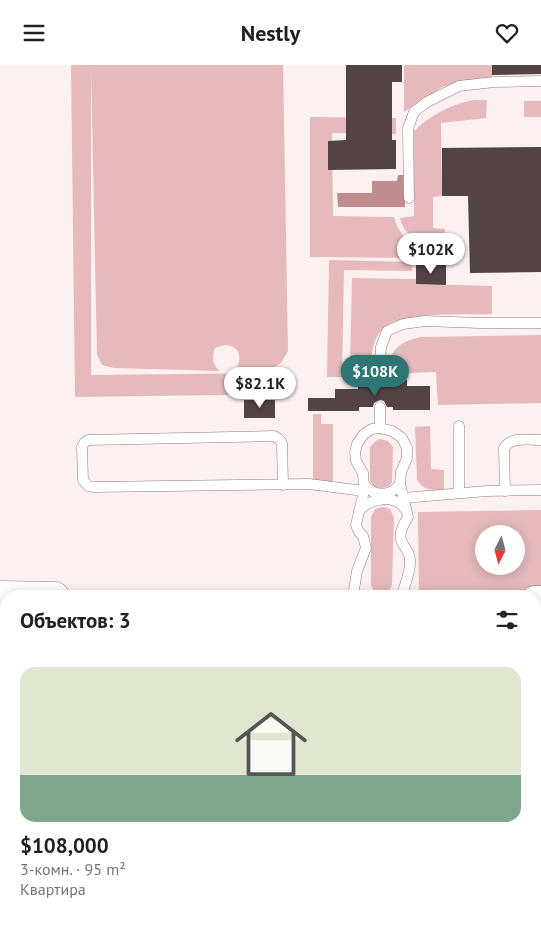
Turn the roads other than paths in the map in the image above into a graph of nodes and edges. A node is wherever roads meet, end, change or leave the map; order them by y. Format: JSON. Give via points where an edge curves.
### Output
{"nodes":[{"id":1,"x":541,"y":81,"type":"edge"},
{"id":2,"x":409,"y":198,"type":"dead end"},
{"id":3,"x":541,"y":323,"type":"edge"},
{"id":4,"x":379,"y":380,"type":"dead end"},
{"id":5,"x":380,"y":407,"type":"dead end"},
{"id":6,"x":459,"y":426,"type":"dead end"},
{"id":7,"x":380,"y":428,"type":"junction"},
{"id":8,"x":541,"y":440,"type":"edge"},
{"id":9,"x":400,"y":484,"type":"junction"},
{"id":10,"x":283,"y":485,"type":"junction"},
{"id":11,"x":364,"y":488,"type":"junction"},
{"id":12,"x":541,"y":490,"type":"edge"},
{"id":13,"x":505,"y":491,"type":"junction"},
{"id":14,"x":459,"y":493,"type":"junction"},
{"id":15,"x":403,"y":498,"type":"junction"},
{"id":16,"x":358,"y":512,"type":"junction"},
{"id":17,"x":408,"y":512,"type":"junction"},
{"id":18,"x":354,"y":590,"type":"edge"},
{"id":19,"x":403,"y":590,"type":"edge"}],
"edges":[{"from":1,"to":2,"type":"lane","via":[[459,86],[414,112],[408,128]]},
{"from":3,"to":4,"type":"lane","via":[[425,321],[403,324],[387,331],[381,347]]},
{"from":5,"to":7,"type":"lane"},
{"from":6,"to":14,"type":"lane"},
{"from":7,"to":9,"type":"lane","via":[[402,438],[406,448],[407,459]]},
{"from":7,"to":11,"type":"lane","via":[[364,434],[357,444],[356,461],[363,473]]},
{"from":8,"to":13,"type":"lane","via":[[515,439],[508,442],[504,448]]},
{"from":9,"to":11,"type":"lane","via":[[392,492],[381,494]]},
{"from":9,"to":15,"type":"lane"},
{"from":10,"to":10,"type":"lane","via":[[94,487],[83,481],[82,447],[88,440],[274,436],[282,443]]},
{"from":10,"to":11,"type":"lane"},
{"from":11,"to":16,"type":"lane"},
{"from":12,"to":13,"type":"lane"},
{"from":13,"to":14,"type":"lane"},
{"from":14,"to":15,"type":"lane"},
{"from":15,"to":17,"type":"lane"},
{"from":16,"to":17,"type":"lane","via":[[365,504],[378,500],[395,501]]},
{"from":16,"to":18,"type":"lane","via":[[356,525],[366,548]]},
{"from":17,"to":19,"type":"lane","via":[[400,532],[410,559]]}]}
